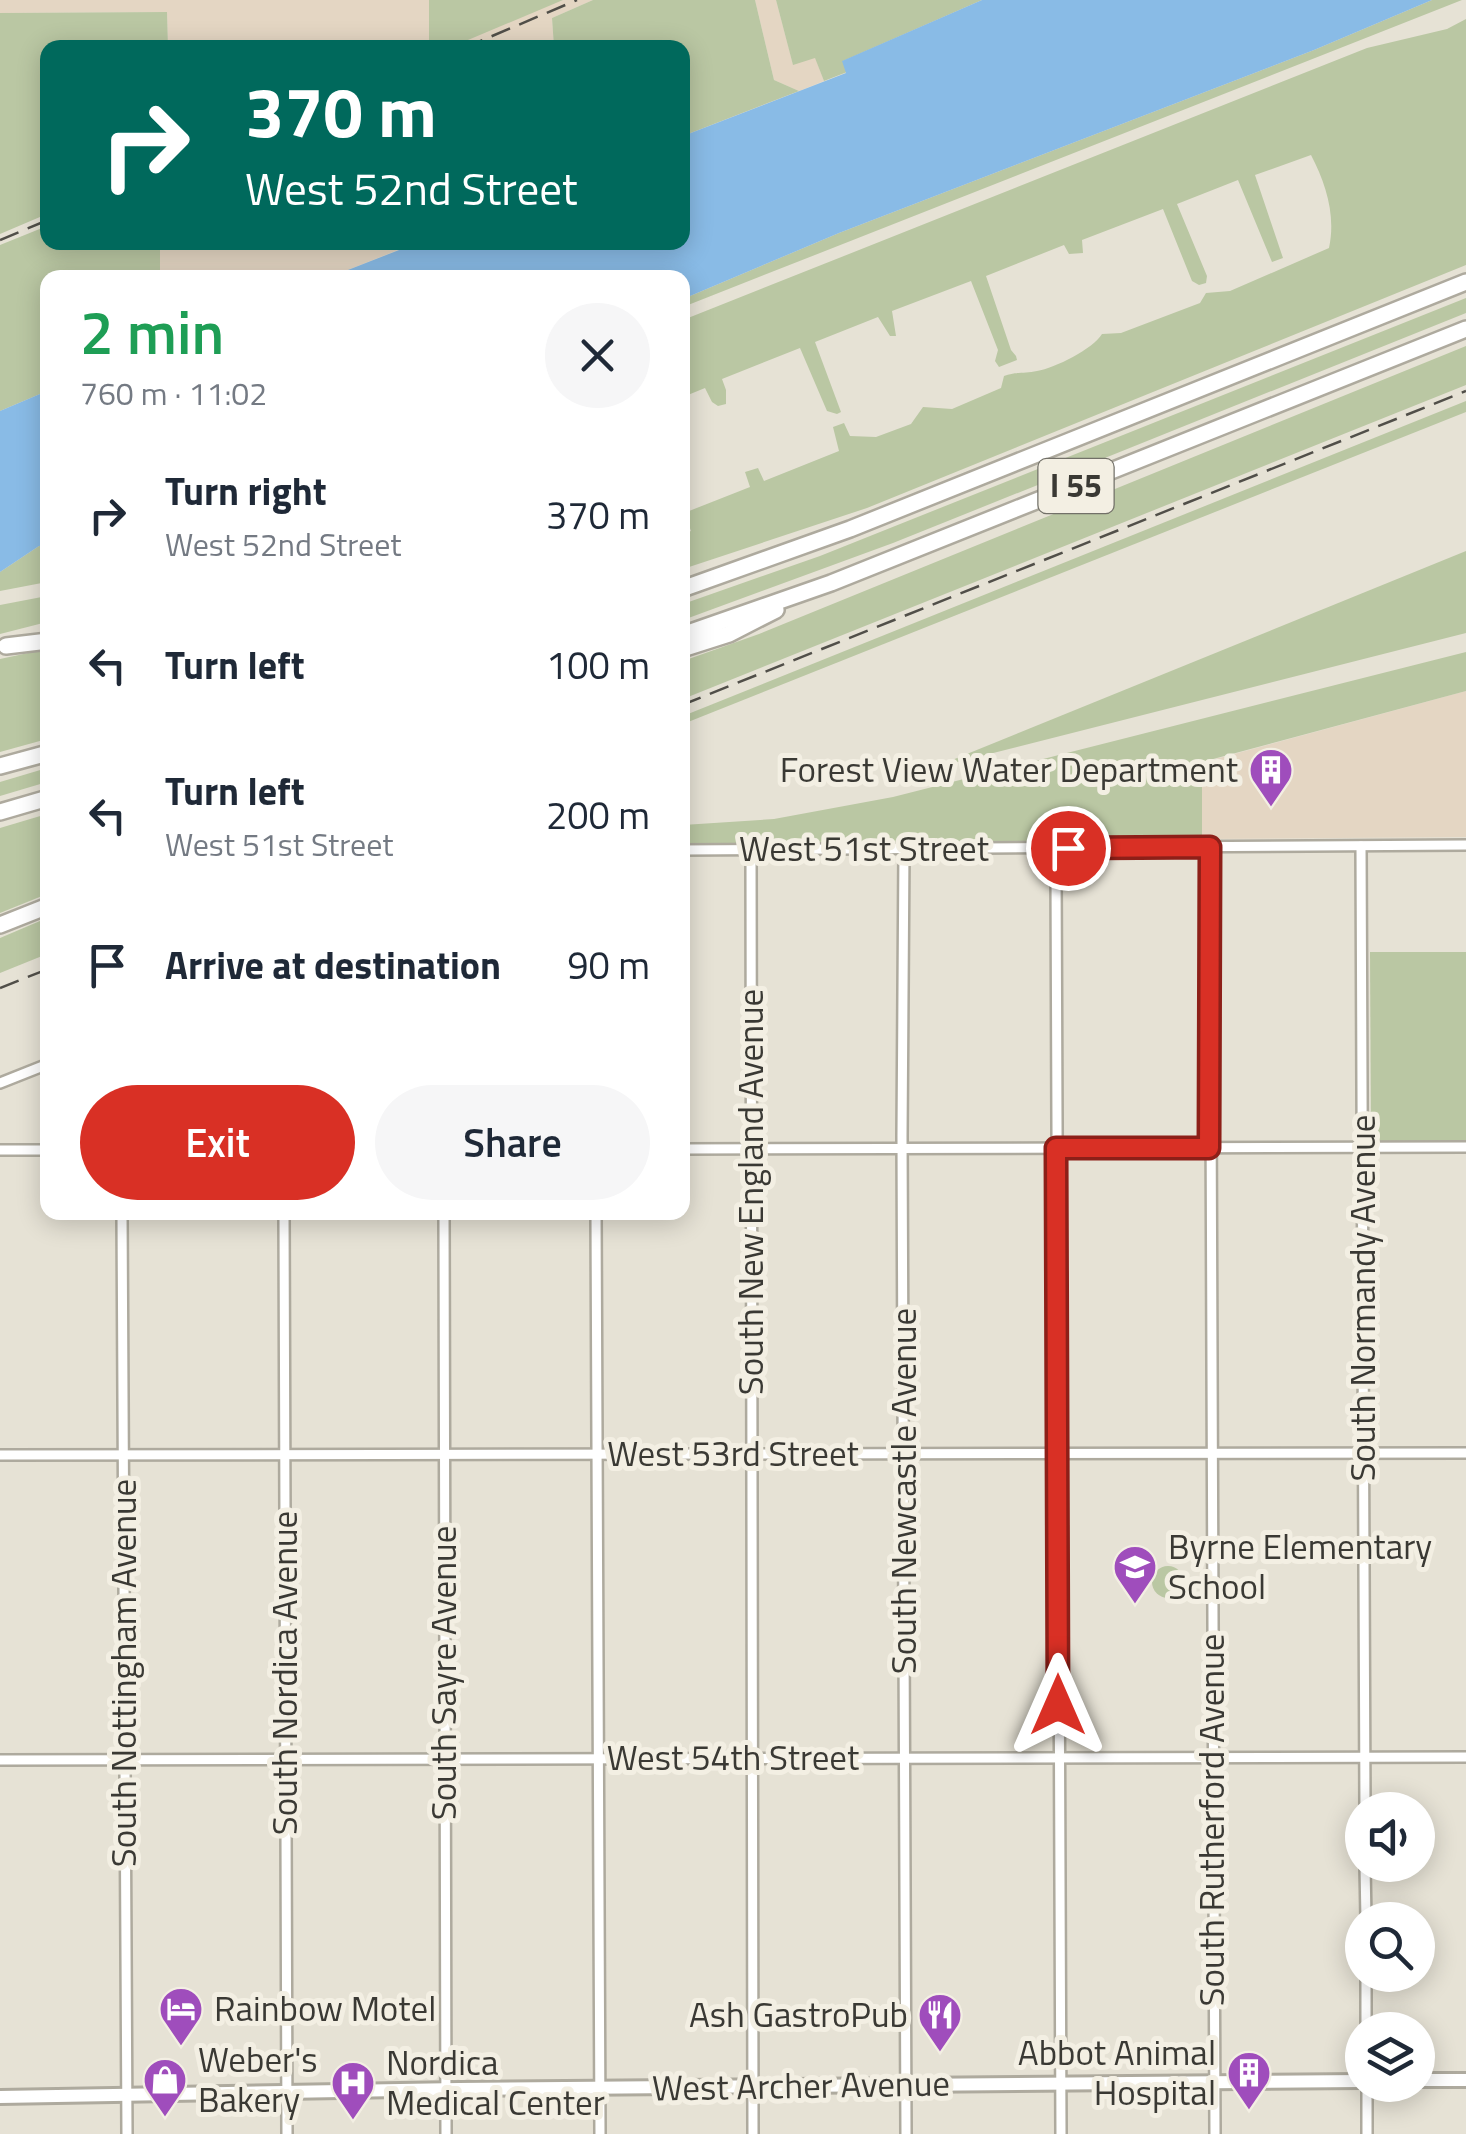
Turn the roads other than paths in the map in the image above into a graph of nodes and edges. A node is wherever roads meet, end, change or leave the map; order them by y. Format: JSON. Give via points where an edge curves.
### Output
{"nodes":[{"id":1,"x":1466,"y":282,"type":"edge"},
{"id":2,"x":1466,"y":330,"type":"edge"},
{"id":3,"x":831,"y":583,"type":"junction"},
{"id":4,"x":690,"y":584,"type":"edge"},
{"id":5,"x":690,"y":631,"type":"edge"},
{"id":6,"x":40,"y":642,"type":"edge"},
{"id":7,"x":6,"y":646,"type":"dead end"},
{"id":8,"x":690,"y":646,"type":"edge"},
{"id":9,"x":40,"y":755,"type":"edge"},
{"id":10,"x":0,"y":766,"type":"edge"},
{"id":11,"x":40,"y":800,"type":"edge"},
{"id":12,"x":0,"y":812,"type":"edge"},
{"id":13,"x":1466,"y":845,"type":"edge"},
{"id":14,"x":1361,"y":846,"type":"junction"},
{"id":15,"x":1210,"y":847,"type":"junction"},
{"id":16,"x":904,"y":849,"type":"junction"},
{"id":17,"x":690,"y":850,"type":"edge"},
{"id":18,"x":750,"y":850,"type":"junction"},
{"id":19,"x":1056,"y":871,"type":"dead end"},
{"id":20,"x":40,"y":909,"type":"edge"},
{"id":21,"x":0,"y":925,"type":"edge"},
{"id":22,"x":40,"y":1067,"type":"edge"},
{"id":23,"x":0,"y":1083,"type":"edge"},
{"id":24,"x":1466,"y":1147,"type":"edge"},
{"id":25,"x":902,"y":1148,"type":"junction"},
{"id":26,"x":1056,"y":1148,"type":"junction"},
{"id":27,"x":1209,"y":1148,"type":"junction"},
{"id":28,"x":1362,"y":1148,"type":"junction"},
{"id":29,"x":690,"y":1149,"type":"edge"},
{"id":30,"x":751,"y":1149,"type":"junction"},
{"id":31,"x":0,"y":1150,"type":"edge"},
{"id":32,"x":40,"y":1150,"type":"edge"},
{"id":33,"x":122,"y":1220,"type":"edge"},
{"id":34,"x":284,"y":1220,"type":"edge"},
{"id":35,"x":444,"y":1220,"type":"edge"},
{"id":36,"x":596,"y":1220,"type":"edge"},
{"id":37,"x":1057,"y":1452,"type":"junction"},
{"id":38,"x":1210,"y":1452,"type":"junction"},
{"id":39,"x":1363,"y":1452,"type":"junction"},
{"id":40,"x":1466,"y":1452,"type":"edge"},
{"id":41,"x":904,"y":1453,"type":"junction"},
{"id":42,"x":284,"y":1454,"type":"junction"},
{"id":43,"x":443,"y":1454,"type":"junction"},
{"id":44,"x":598,"y":1454,"type":"junction"},
{"id":45,"x":750,"y":1454,"type":"junction"},
{"id":46,"x":0,"y":1455,"type":"edge"},
{"id":47,"x":124,"y":1455,"type":"junction"},
{"id":48,"x":1365,"y":1757,"type":"junction"},
{"id":49,"x":1466,"y":1757,"type":"edge"},
{"id":50,"x":751,"y":1758,"type":"junction"},
{"id":51,"x":904,"y":1758,"type":"junction"},
{"id":52,"x":1058,"y":1758,"type":"junction"},
{"id":53,"x":1212,"y":1758,"type":"junction"},
{"id":54,"x":285,"y":1759,"type":"junction"},
{"id":55,"x":444,"y":1759,"type":"junction"},
{"id":56,"x":598,"y":1759,"type":"junction"},
{"id":57,"x":0,"y":1760,"type":"edge"},
{"id":58,"x":124,"y":1760,"type":"junction"},
{"id":59,"x":1365,"y":1792,"type":"edge"},
{"id":60,"x":1435,"y":2080,"type":"edge"},
{"id":61,"x":1466,"y":2080,"type":"edge"},
{"id":62,"x":1214,"y":2082,"type":"junction"},
{"id":63,"x":1345,"y":2083,"type":"edge"},
{"id":64,"x":1060,"y":2084,"type":"junction"},
{"id":65,"x":906,"y":2085,"type":"junction"},
{"id":66,"x":752,"y":2086,"type":"junction"},
{"id":67,"x":600,"y":2088,"type":"junction"},
{"id":68,"x":445,"y":2090,"type":"junction"},
{"id":69,"x":286,"y":2092,"type":"junction"},
{"id":70,"x":126,"y":2096,"type":"junction"},
{"id":71,"x":0,"y":2098,"type":"edge"},
{"id":72,"x":1365,"y":2102,"type":"edge"},
{"id":73,"x":126,"y":2134,"type":"edge"},
{"id":74,"x":287,"y":2134,"type":"edge"},
{"id":75,"x":446,"y":2134,"type":"edge"},
{"id":76,"x":600,"y":2134,"type":"edge"},
{"id":77,"x":753,"y":2134,"type":"edge"},
{"id":78,"x":906,"y":2134,"type":"edge"},
{"id":79,"x":1060,"y":2134,"type":"edge"},
{"id":80,"x":1214,"y":2134,"type":"edge"},
{"id":81,"x":1367,"y":2134,"type":"edge"}],
"edges":[{"from":1,"to":4,"type":"highway","number":"I 55","via":[[746,568]]},
{"from":2,"to":3,"type":"highway","number":"I 55"},
{"from":3,"to":5,"type":"highway","number":"I 55"},
{"from":3,"to":8,"type":"highway"},
{"from":6,"to":7,"type":"highway"},
{"from":9,"to":10,"type":"highway"},
{"from":11,"to":12,"type":"highway"},
{"from":13,"to":14,"type":"street","name":"West 51st Street"},
{"from":14,"to":15,"type":"street","name":"West 51st Street"},
{"from":14,"to":28,"type":"street","name":"South Normandy Avenue"},
{"from":15,"to":16,"type":"street","name":"West 51st Street"},
{"from":15,"to":27,"type":"street","name":"South Rutherford Avenue"},
{"from":16,"to":18,"type":"street","name":"West 51st Street"},
{"from":16,"to":25,"type":"street","name":"South Newcastle Avenue"},
{"from":17,"to":18,"type":"street","name":"West 51st Street"},
{"from":18,"to":30,"type":"street","name":"South New England Avenue"},
{"from":19,"to":26,"type":"street"},
{"from":20,"to":21,"type":"highway"},
{"from":22,"to":23,"type":"street"},
{"from":24,"to":28,"type":"street"},
{"from":25,"to":26,"type":"street"},
{"from":25,"to":30,"type":"street"},
{"from":25,"to":41,"type":"street","name":"South Newcastle Avenue"},
{"from":26,"to":27,"type":"street"},
{"from":26,"to":37,"type":"street"},
{"from":27,"to":28,"type":"street"},
{"from":27,"to":38,"type":"street","name":"South Rutherford Avenue"},
{"from":28,"to":39,"type":"street","name":"South Normandy Avenue"},
{"from":29,"to":30,"type":"street"},
{"from":30,"to":45,"type":"street","name":"South New England Avenue"},
{"from":31,"to":32,"type":"street"},
{"from":33,"to":47,"type":"street","name":"South Nottingham Avenue"},
{"from":34,"to":42,"type":"street","name":"South Nordica Avenue"},
{"from":35,"to":43,"type":"street","name":"South Sayre Avenue"},
{"from":36,"to":44,"type":"street"},
{"from":37,"to":38,"type":"street","name":"West 53rd Street"},
{"from":37,"to":41,"type":"street","name":"West 53rd Street"},
{"from":37,"to":52,"type":"street"},
{"from":38,"to":39,"type":"street","name":"West 53rd Street"},
{"from":38,"to":53,"type":"street","name":"South Rutherford Avenue"},
{"from":39,"to":40,"type":"street","name":"West 53rd Street"},
{"from":39,"to":48,"type":"street","name":"South Normandy Avenue"},
{"from":41,"to":45,"type":"street","name":"West 53rd Street"},
{"from":41,"to":51,"type":"street","name":"South Newcastle Avenue"},
{"from":42,"to":43,"type":"street","name":"West 53rd Street"},
{"from":42,"to":47,"type":"street","name":"West 53rd Street"},
{"from":42,"to":54,"type":"street","name":"South Nordica Avenue"},
{"from":43,"to":44,"type":"street","name":"West 53rd Street"},
{"from":43,"to":55,"type":"street","name":"South Sayre Avenue"},
{"from":44,"to":45,"type":"street","name":"West 53rd Street"},
{"from":44,"to":56,"type":"street"},
{"from":45,"to":50,"type":"street","name":"South New England Avenue"},
{"from":46,"to":47,"type":"street","name":"West 53rd Street"},
{"from":47,"to":58,"type":"street","name":"South Nottingham Avenue"},
{"from":48,"to":49,"type":"street","name":"West 54th Street"},
{"from":48,"to":53,"type":"street","name":"West 54th Street"},
{"from":48,"to":59,"type":"street","name":"South Normandy Avenue"},
{"from":50,"to":51,"type":"street","name":"West 54th Street"},
{"from":50,"to":56,"type":"street","name":"West 54th Street"},
{"from":50,"to":66,"type":"street","name":"South New England Avenue"},
{"from":51,"to":52,"type":"street","name":"West 54th Street"},
{"from":51,"to":65,"type":"street","name":"South Newcastle Avenue"},
{"from":52,"to":53,"type":"street","name":"West 54th Street"},
{"from":52,"to":64,"type":"street"},
{"from":53,"to":62,"type":"street","name":"South Rutherford Avenue"},
{"from":54,"to":55,"type":"street","name":"West 54th Street"},
{"from":54,"to":58,"type":"street","name":"West 54th Street"},
{"from":54,"to":69,"type":"street","name":"South Nordica Avenue"},
{"from":55,"to":56,"type":"street","name":"West 54th Street"},
{"from":55,"to":68,"type":"street","name":"South Sayre Avenue"},
{"from":56,"to":67,"type":"street"},
{"from":57,"to":58,"type":"street","name":"West 54th Street"},
{"from":58,"to":70,"type":"street","name":"South Nottingham Avenue"},
{"from":60,"to":61,"type":"main road"},
{"from":62,"to":63,"type":"main road","name":"West Archer Avenue"},
{"from":62,"to":64,"type":"main road","name":"West Archer Avenue"},
{"from":62,"to":80,"type":"street","name":"South Rutherford Avenue"},
{"from":64,"to":65,"type":"main road","name":"West Archer Avenue"},
{"from":64,"to":79,"type":"street"},
{"from":65,"to":66,"type":"main road","name":"West Archer Avenue"},
{"from":65,"to":78,"type":"street","name":"South Newcastle Avenue"},
{"from":66,"to":67,"type":"main road","name":"West Archer Avenue"},
{"from":66,"to":77,"type":"street","name":"South New England Avenue"},
{"from":67,"to":68,"type":"main road","name":"West Archer Avenue"},
{"from":67,"to":76,"type":"street"},
{"from":68,"to":69,"type":"main road","name":"West Archer Avenue"},
{"from":68,"to":75,"type":"street","name":"South Sayre Avenue"},
{"from":69,"to":70,"type":"main road","name":"West Archer Avenue"},
{"from":69,"to":74,"type":"street","name":"South Nordica Avenue"},
{"from":70,"to":71,"type":"main road","name":"West Archer Avenue"},
{"from":70,"to":73,"type":"street","name":"South Nottingham Avenue"},
{"from":72,"to":81,"type":"street"}]}
